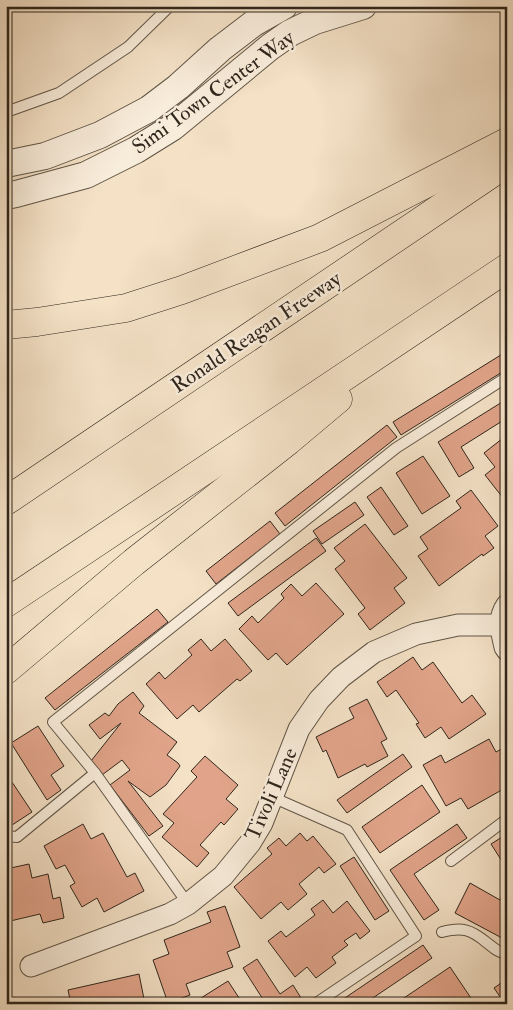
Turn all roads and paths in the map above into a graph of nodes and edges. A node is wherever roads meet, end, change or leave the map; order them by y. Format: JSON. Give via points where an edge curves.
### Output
{"nodes":[{"id":1,"x":170,"y":6,"type":"edge"},
{"id":2,"x":363,"y":6,"type":"edge"},
{"id":3,"x":278,"y":8,"type":"edge"},
{"id":4,"x":290,"y":33,"type":"junction"},
{"id":5,"x":6,"y":112,"type":"edge"},
{"id":6,"x":507,"y":142,"type":"edge"},
{"id":7,"x":507,"y":163,"type":"edge"},
{"id":8,"x":6,"y":164,"type":"edge"},
{"id":9,"x":6,"y":196,"type":"edge"},
{"id":10,"x":507,"y":268,"type":"edge"},
{"id":11,"x":456,"y":302,"type":"junction"},
{"id":12,"x":6,"y":326,"type":"edge"},
{"id":13,"x":507,"y":377,"type":"edge"},
{"id":14,"x":6,"y":501,"type":"edge"},
{"id":15,"x":6,"y":604,"type":"edge"},
{"id":16,"x":507,"y":605,"type":"edge"},
{"id":17,"x":500,"y":625,"type":"junction"},
{"id":18,"x":507,"y":650,"type":"edge"},
{"id":19,"x":6,"y":670,"type":"edge"},
{"id":20,"x":95,"y":774,"type":"junction"},
{"id":21,"x":272,"y":797,"type":"junction"},
{"id":22,"x":507,"y":820,"type":"edge"},
{"id":23,"x":6,"y":836,"type":"edge"},
{"id":24,"x":451,"y":861,"type":"dead end"},
{"id":25,"x":188,"y":904,"type":"junction"},
{"id":26,"x":442,"y":932,"type":"dead end"},
{"id":27,"x":507,"y":954,"type":"edge"},
{"id":28,"x":31,"y":966,"type":"dead end"},
{"id":29,"x":315,"y":1004,"type":"edge"}],
"edges":[{"from":1,"to":5,"type":"lane","via":[[128,47],[59,94]]},
{"from":2,"to":4,"type":"street","name":"Simi Town Center Way","via":[[315,21]]},
{"from":3,"to":4,"type":"street"},
{"from":3,"to":8,"type":"street","name":"Simi Town Center Way","via":[[254,23],[178,88],[149,108],[100,135],[45,156]]},
{"from":4,"to":9,"type":"street","name":"Simi Town Center Way","via":[[173,127],[136,150],[86,175]]},
{"from":6,"to":12,"type":"highway","via":[[320,238],[182,290],[126,308]]},
{"from":7,"to":14,"type":"highway","name":"Ronald Reagan Freeway"},
{"from":10,"to":11,"type":"highway"},
{"from":11,"to":15,"type":"highway"},
{"from":11,"to":19,"type":"highway","via":[[288,441],[134,562]]},
{"from":13,"to":20,"type":"lane","via":[[396,448],[54,722]]},
{"from":16,"to":17,"type":"street"},
{"from":17,"to":18,"type":"street"},
{"from":17,"to":21,"type":"street","name":"Tivoli Lane","via":[[458,625],[416,634],[374,652],[341,677],[319,700],[299,729]]},
{"from":20,"to":23,"type":"lane","via":[[17,837]]},
{"from":20,"to":25,"type":"lane"},
{"from":21,"to":25,"type":"street","name":"Tivoli Lane","via":[[250,843],[223,876]]},
{"from":21,"to":29,"type":"lane","via":[[347,830],[416,936]]},
{"from":22,"to":24,"type":"lane"},
{"from":25,"to":28,"type":"street","name":"Tivoli Lane","via":[[170,914]]},
{"from":26,"to":27,"type":"lane","via":[[465,930],[498,952]]}]}
